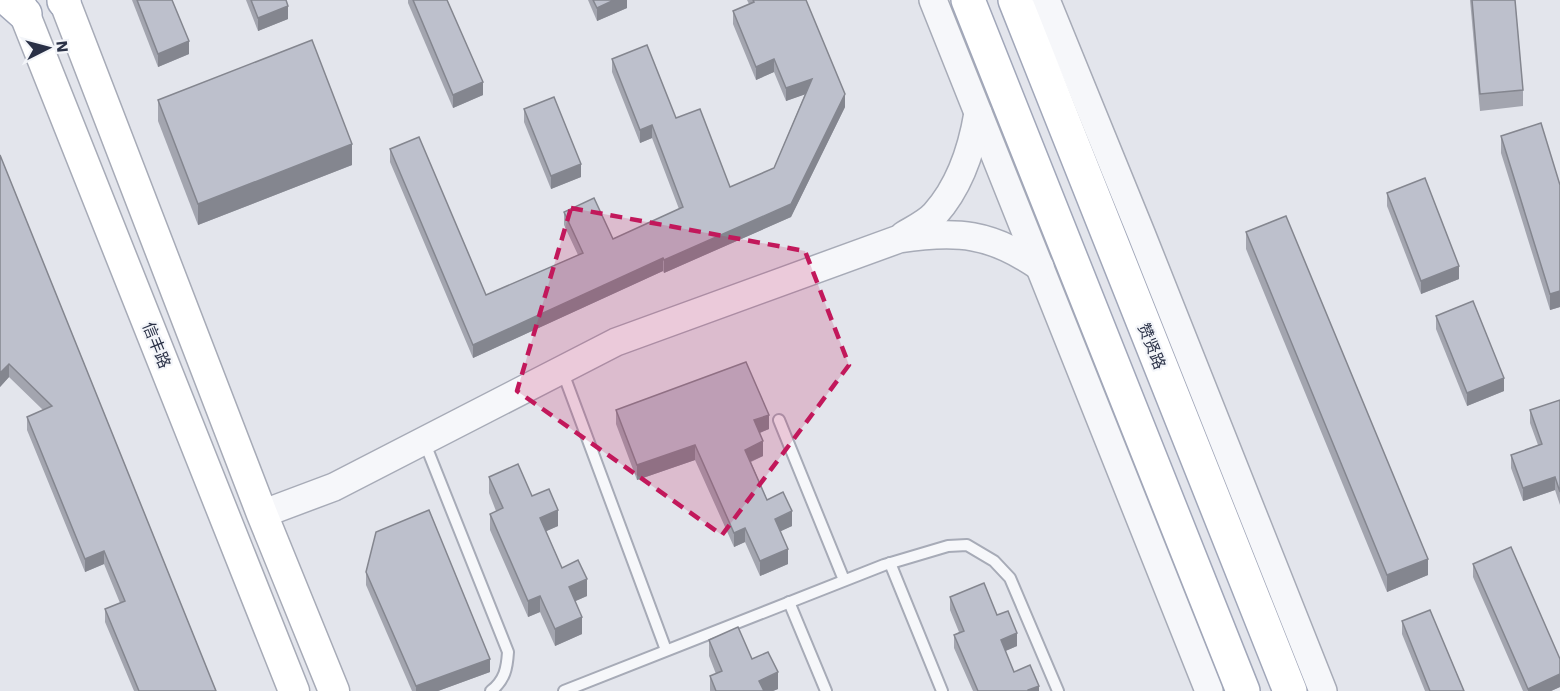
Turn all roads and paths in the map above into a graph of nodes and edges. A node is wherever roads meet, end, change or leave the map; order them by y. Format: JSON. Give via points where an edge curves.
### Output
{"nodes":[{"id":1,"x":64,"y":0,"type":"edge"},
{"id":2,"x":933,"y":0,"type":"edge"},
{"id":3,"x":968,"y":0,"type":"edge"},
{"id":4,"x":1015,"y":0,"type":"edge"},
{"id":5,"x":1046,"y":0,"type":"edge"},
{"id":6,"x":18,"y":5,"type":"edge"},
{"id":7,"x":978,"y":113,"type":"junction"},
{"id":8,"x":899,"y":238,"type":"junction"},
{"id":9,"x":1040,"y":267,"type":"junction"},
{"id":10,"x":562,"y":370,"type":"junction"},
{"id":11,"x":779,"y":420,"type":"dead end"},
{"id":12,"x":424,"y":441,"type":"junction"},
{"id":13,"x":262,"y":514,"type":"junction"},
{"id":14,"x":890,"y":563,"type":"junction"},
{"id":15,"x":844,"y":580,"type":"junction"},
{"id":16,"x":789,"y":602,"type":"junction"},
{"id":17,"x":666,"y":650,"type":"junction"},
{"id":18,"x":294,"y":691,"type":"edge"},
{"id":19,"x":334,"y":691,"type":"edge"},
{"id":20,"x":491,"y":691,"type":"edge"},
{"id":21,"x":564,"y":691,"type":"edge"},
{"id":22,"x":826,"y":691,"type":"edge"},
{"id":23,"x":942,"y":691,"type":"edge"},
{"id":24,"x":1058,"y":691,"type":"edge"},
{"id":25,"x":1209,"y":691,"type":"edge"},
{"id":26,"x":1243,"y":691,"type":"edge"},
{"id":27,"x":1290,"y":691,"type":"edge"},
{"id":28,"x":1323,"y":691,"type":"edge"}],
"edges":[{"from":1,"to":13,"type":"main road"},
{"from":2,"to":7,"type":"street"},
{"from":3,"to":26,"type":"main road"},
{"from":4,"to":27,"type":"main road","name":"赞贤路"},
{"from":5,"to":28,"type":"street"},
{"from":6,"to":18,"type":"main road","name":"信丰路"},
{"from":7,"to":8,"type":"street","via":[[968,155],[950,194],[934,216]]},
{"from":7,"to":9,"type":"street"},
{"from":8,"to":9,"type":"street","via":[[946,233],[983,238]]},
{"from":8,"to":10,"type":"street","via":[[616,342]]},
{"from":9,"to":25,"type":"street"},
{"from":10,"to":12,"type":"street"},
{"from":10,"to":17,"type":"lane"},
{"from":11,"to":15,"type":"lane"},
{"from":12,"to":13,"type":"street","via":[[334,487]]},
{"from":12,"to":20,"type":"lane","via":[[508,652],[507,670]]},
{"from":13,"to":19,"type":"main road"},
{"from":14,"to":15,"type":"lane"},
{"from":14,"to":23,"type":"lane"},
{"from":14,"to":24,"type":"lane","via":[[948,546],[967,546],[994,561],[1010,578]]},
{"from":15,"to":16,"type":"lane"},
{"from":16,"to":17,"type":"lane"},
{"from":16,"to":22,"type":"lane"},
{"from":17,"to":21,"type":"lane"}]}
